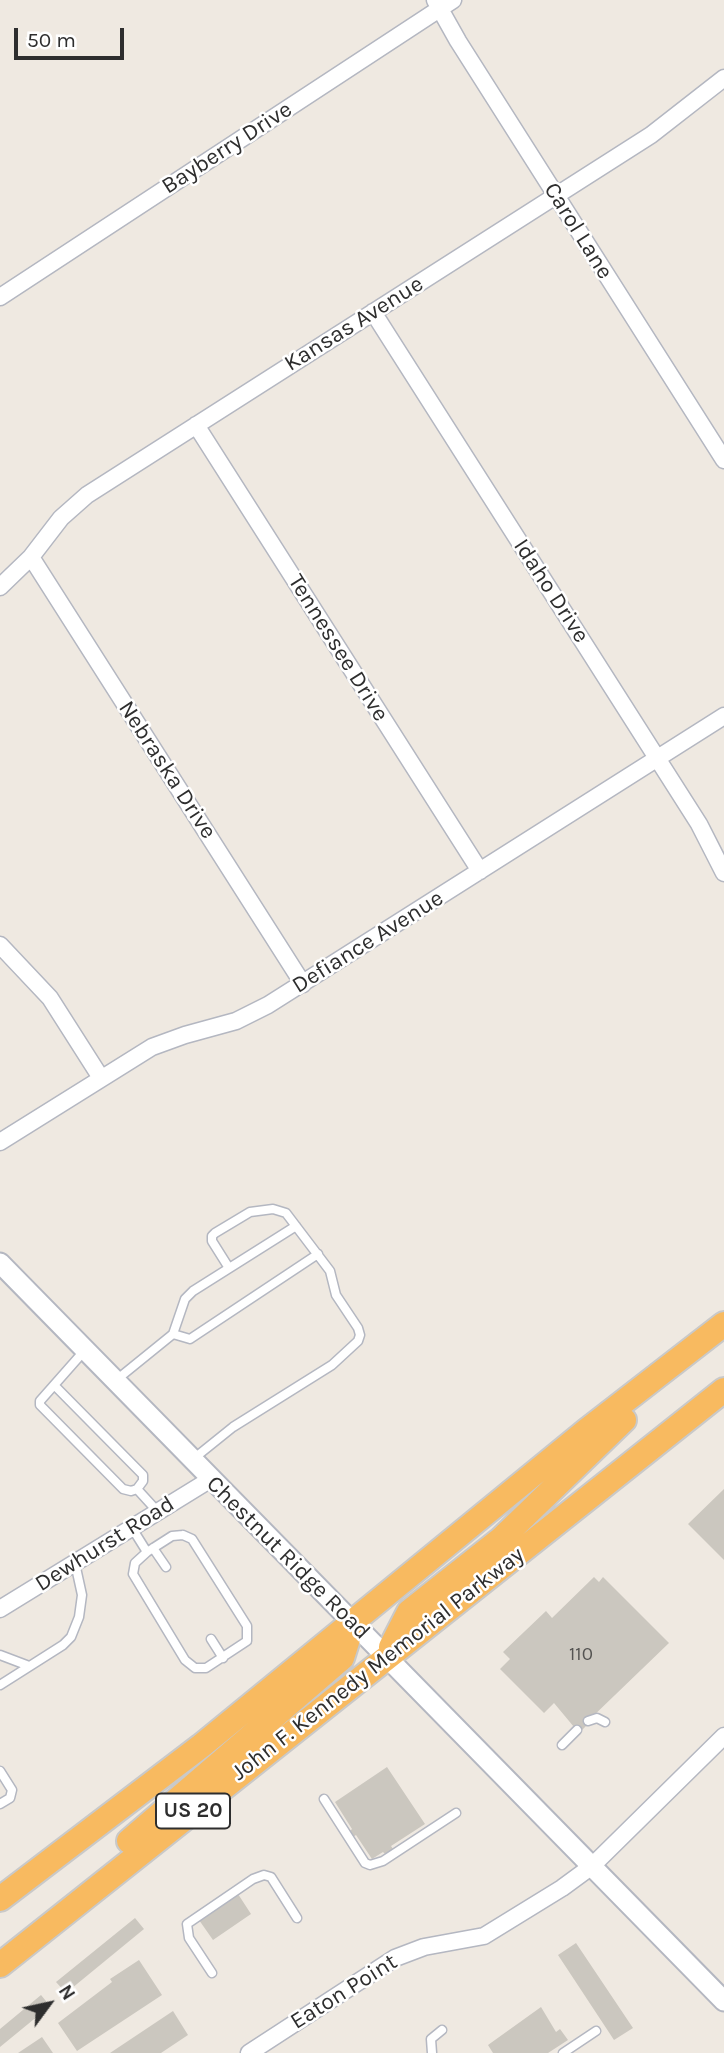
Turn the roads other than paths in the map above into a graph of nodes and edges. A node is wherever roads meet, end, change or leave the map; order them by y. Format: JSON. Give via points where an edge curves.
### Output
{"nodes":[{"id":1,"x":442,"y":3,"type":"edge"},
{"id":2,"x":724,"y":78,"type":"edge"},
{"id":3,"x":556,"y":196,"type":"junction"},
{"id":4,"x":0,"y":297,"type":"edge"},
{"id":5,"x":373,"y":312,"type":"junction"},
{"id":6,"x":196,"y":425,"type":"junction"},
{"id":7,"x":724,"y":460,"type":"edge"},
{"id":8,"x":31,"y":557,"type":"junction"},
{"id":9,"x":0,"y":587,"type":"edge"},
{"id":10,"x":724,"y":716,"type":"edge"},
{"id":11,"x":657,"y":759,"type":"junction"},
{"id":12,"x":480,"y":871,"type":"junction"},
{"id":13,"x":724,"y":873,"type":"edge"},
{"id":14,"x":0,"y":945,"type":"edge"},
{"id":15,"x":303,"y":984,"type":"junction"},
{"id":16,"x":101,"y":1078,"type":"junction"},
{"id":17,"x":0,"y":1142,"type":"edge"},
{"id":18,"x":296,"y":1226,"type":"junction"},
{"id":19,"x":318,"y":1254,"type":"junction"},
{"id":20,"x":0,"y":1263,"type":"edge"},
{"id":21,"x":229,"y":1268,"type":"junction"},
{"id":22,"x":724,"y":1325,"type":"edge"},
{"id":23,"x":173,"y":1334,"type":"junction"},
{"id":24,"x":85,"y":1350,"type":"junction"},
{"id":25,"x":115,"y":1381,"type":"junction"},
{"id":26,"x":54,"y":1385,"type":"junction"},
{"id":27,"x":724,"y":1390,"type":"edge"},
{"id":28,"x":192,"y":1460,"type":"junction"},
{"id":29,"x":211,"y":1479,"type":"junction"},
{"id":30,"x":137,"y":1489,"type":"junction"},
{"id":31,"x":158,"y":1512,"type":"junction"},
{"id":32,"x":132,"y":1528,"type":"junction"},
{"id":33,"x":150,"y":1550,"type":"junction"},
{"id":34,"x":75,"y":1563,"type":"junction"},
{"id":35,"x":166,"y":1567,"type":"dead end"},
{"id":36,"x":0,"y":1609,"type":"edge"},
{"id":37,"x":353,"y":1623,"type":"junction"},
{"id":38,"x":211,"y":1639,"type":"dead end"},
{"id":39,"x":0,"y":1656,"type":"edge"},
{"id":40,"x":385,"y":1657,"type":"junction"},
{"id":41,"x":223,"y":1658,"type":"junction"},
{"id":42,"x":29,"y":1666,"type":"junction"},
{"id":43,"x":0,"y":1685,"type":"edge"},
{"id":44,"x":588,"y":1721,"type":"dead end"},
{"id":45,"x":606,"y":1722,"type":"dead end"},
{"id":46,"x":577,"y":1730,"type":"dead end"},
{"id":47,"x":724,"y":1737,"type":"edge"},
{"id":48,"x":562,"y":1745,"type":"dead end"},
{"id":49,"x":0,"y":1771,"type":"edge"},
{"id":50,"x":324,"y":1799,"type":"dead end"},
{"id":51,"x":0,"y":1804,"type":"edge"},
{"id":52,"x":456,"y":1813,"type":"dead end"},
{"id":53,"x":592,"y":1866,"type":"junction"},
{"id":54,"x":0,"y":1899,"type":"edge"},
{"id":55,"x":297,"y":1918,"type":"dead end"},
{"id":56,"x":0,"y":1965,"type":"edge"},
{"id":57,"x":212,"y":1973,"type":"dead end"},
{"id":58,"x":724,"y":2001,"type":"edge"},
{"id":59,"x":442,"y":2030,"type":"dead end"},
{"id":60,"x":596,"y":2031,"type":"dead end"},
{"id":61,"x":248,"y":2053,"type":"edge"},
{"id":62,"x":432,"y":2053,"type":"edge"},
{"id":63,"x":563,"y":2053,"type":"edge"}],
"edges":[{"from":1,"to":3,"type":"street","name":"Carol Lane"},
{"from":1,"to":4,"type":"street","name":"Bayberry Drive"},
{"from":2,"to":3,"type":"street","name":"Kansas Avenue","via":[[659,129]]},
{"from":3,"to":5,"type":"street","name":"Kansas Avenue"},
{"from":3,"to":7,"type":"street","name":"Carol Lane"},
{"from":5,"to":6,"type":"street","name":"Kansas Avenue"},
{"from":5,"to":11,"type":"street","name":"Idaho Drive"},
{"from":6,"to":8,"type":"street","name":"Kansas Avenue","via":[[87,495],[61,518]]},
{"from":6,"to":12,"type":"street","name":"Tennessee Drive"},
{"from":8,"to":9,"type":"street","name":"Kansas Avenue"},
{"from":8,"to":15,"type":"street","name":"Nebraska Drive"},
{"from":10,"to":11,"type":"street","name":"Defiance Avenue"},
{"from":11,"to":12,"type":"street","name":"Defiance Avenue"},
{"from":11,"to":13,"type":"street","name":"Idaho Drive"},
{"from":12,"to":15,"type":"street","name":"Defiance Avenue"},
{"from":14,"to":16,"type":"street","via":[[50,998]]},
{"from":15,"to":16,"type":"street","name":"Defiance Avenue","via":[[236,1021],[152,1047]]},
{"from":16,"to":17,"type":"street","name":"Defiance Avenue"},
{"from":18,"to":19,"type":"lane"},
{"from":18,"to":21,"type":"lane"},
{"from":18,"to":21,"type":"lane","via":[[286,1213],[273,1209],[250,1212],[215,1233],[212,1241]]},
{"from":19,"to":23,"type":"lane","via":[[190,1339]]},
{"from":19,"to":28,"type":"lane","via":[[358,1328],[358,1341],[332,1365],[233,1427]]},
{"from":20,"to":24,"type":"street","name":"Chestnut Ridge Road"},
{"from":21,"to":23,"type":"lane","via":[[185,1298]]},
{"from":22,"to":37,"type":"highway","name":"John F. Kennedy Memorial Parkway","number":"US 20","via":[[586,1431]]},
{"from":22,"to":40,"type":"highway","via":[[500,1540],[409,1612]]},
{"from":23,"to":25,"type":"lane"},
{"from":24,"to":25,"type":"street","name":"Chestnut Ridge Road"},
{"from":24,"to":26,"type":"lane"},
{"from":25,"to":28,"type":"street","name":"Chestnut Ridge Road"},
{"from":26,"to":30,"type":"lane","via":[[142,1475]]},
{"from":26,"to":30,"type":"lane","via":[[40,1405],[123,1489]]},
{"from":27,"to":40,"type":"highway","name":"John F. Kennedy Memorial Parkway","number":"US 20"},
{"from":28,"to":29,"type":"street","name":"Chestnut Ridge Road"},
{"from":29,"to":31,"type":"street","name":"Dewhurst Road"},
{"from":29,"to":37,"type":"street","name":"Chestnut Ridge Road"},
{"from":30,"to":31,"type":"lane"},
{"from":31,"to":32,"type":"street","name":"Dewhurst Road"},
{"from":32,"to":33,"type":"lane"},
{"from":32,"to":34,"type":"street","name":"Dewhurst Road"},
{"from":33,"to":35,"type":"lane"},
{"from":33,"to":41,"type":"lane","via":[[135,1563],[133,1574],[185,1660],[195,1668],[206,1668]]},
{"from":33,"to":41,"type":"lane","via":[[172,1536],[192,1539],[247,1626],[247,1641]]},
{"from":34,"to":36,"type":"street","name":"Dewhurst Road"},
{"from":34,"to":42,"type":"lane","via":[[82,1595],[71,1637]]},
{"from":37,"to":40,"type":"street","name":"Chestnut Ridge Road"},
{"from":37,"to":54,"type":"highway","name":"John F. Kennedy Memorial Parkway","number":"US 20"},
{"from":37,"to":56,"type":"highway","via":[[342,1658],[44,1915]]},
{"from":38,"to":41,"type":"lane"},
{"from":39,"to":42,"type":"lane"},
{"from":40,"to":53,"type":"street","name":"Chestnut Ridge Road"},
{"from":40,"to":56,"type":"highway","name":"John F. Kennedy Memorial Parkway","number":"US 20"},
{"from":42,"to":43,"type":"lane"},
{"from":44,"to":45,"type":"lane"},
{"from":46,"to":48,"type":"lane"},
{"from":47,"to":53,"type":"street","name":"Eaton Point"},
{"from":49,"to":51,"type":"lane","via":[[12,1790]]},
{"from":50,"to":52,"type":"lane","via":[[370,1865]]},
{"from":53,"to":58,"type":"street","name":"Chestnut Ridge Road"},
{"from":53,"to":61,"type":"street","name":"Eaton Point","via":[[484,1936],[424,1947],[396,1958]]},
{"from":55,"to":57,"type":"lane","via":[[271,1877],[253,1879],[187,1924],[188,1938]]},
{"from":59,"to":62,"type":"lane","via":[[431,2039]]},
{"from":60,"to":63,"type":"lane"}]}
